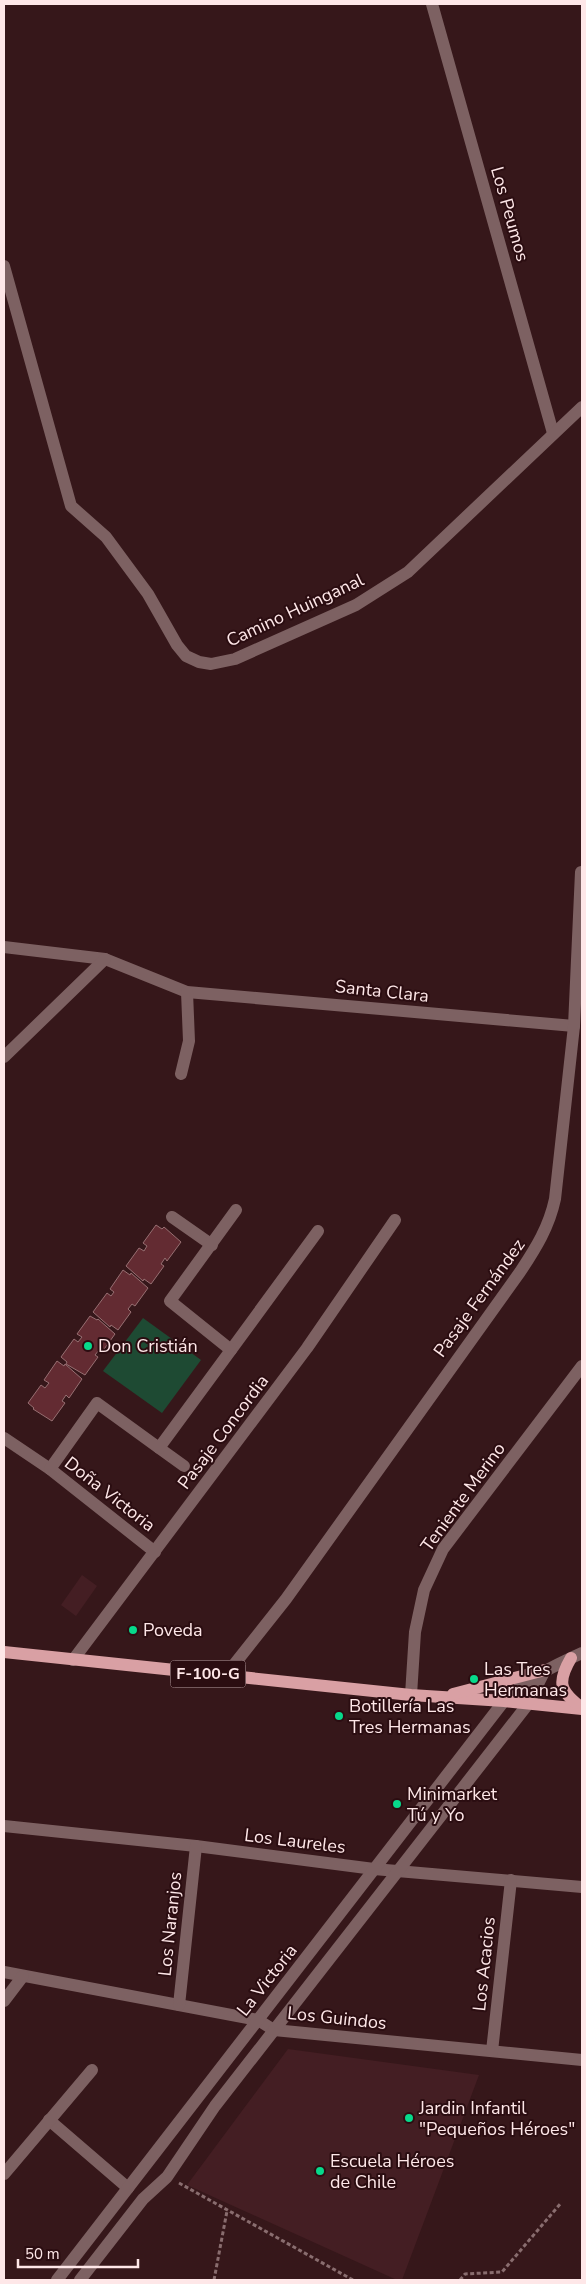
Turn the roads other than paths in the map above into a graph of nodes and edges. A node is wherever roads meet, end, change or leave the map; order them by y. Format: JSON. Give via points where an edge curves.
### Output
{"nodes":[{"id":1,"x":432,"y":4,"type":"edge"},
{"id":2,"x":4,"y":266,"type":"edge"},
{"id":3,"x":582,"y":406,"type":"edge"},
{"id":4,"x":553,"y":433,"type":"junction"},
{"id":5,"x":581,"y":872,"type":"dead end"},
{"id":6,"x":4,"y":947,"type":"edge"},
{"id":7,"x":105,"y":959,"type":"junction"},
{"id":8,"x":187,"y":992,"type":"junction"},
{"id":9,"x":574,"y":1026,"type":"junction"},
{"id":10,"x":4,"y":1057,"type":"edge"},
{"id":11,"x":181,"y":1074,"type":"dead end"},
{"id":12,"x":236,"y":1210,"type":"dead end"},
{"id":13,"x":172,"y":1217,"type":"dead end"},
{"id":14,"x":395,"y":1220,"type":"dead end"},
{"id":15,"x":318,"y":1231,"type":"dead end"},
{"id":16,"x":212,"y":1245,"type":"junction"},
{"id":17,"x":231,"y":1350,"type":"junction"},
{"id":18,"x":582,"y":1366,"type":"edge"},
{"id":19,"x":4,"y":1438,"type":"edge"},
{"id":20,"x":159,"y":1448,"type":"junction"},
{"id":21,"x":184,"y":1466,"type":"dead end"},
{"id":22,"x":50,"y":1469,"type":"junction"},
{"id":23,"x":155,"y":1552,"type":"junction"},
{"id":24,"x":4,"y":1652,"type":"edge"},
{"id":25,"x":577,"y":1655,"type":"edge"},
{"id":26,"x":73,"y":1660,"type":"junction"},
{"id":27,"x":545,"y":1670,"type":"junction"},
{"id":28,"x":225,"y":1676,"type":"junction"},
{"id":29,"x":412,"y":1695,"type":"junction"},
{"id":30,"x":442,"y":1697,"type":"junction"},
{"id":31,"x":504,"y":1701,"type":"junction"},
{"id":32,"x":528,"y":1704,"type":"junction"},
{"id":33,"x":582,"y":1709,"type":"edge"},
{"id":34,"x":4,"y":1826,"type":"edge"},
{"id":35,"x":196,"y":1846,"type":"junction"},
{"id":36,"x":374,"y":1869,"type":"junction"},
{"id":37,"x":399,"y":1870,"type":"junction"},
{"id":38,"x":511,"y":1880,"type":"junction"},
{"id":39,"x":582,"y":1888,"type":"edge"},
{"id":40,"x":4,"y":1972,"type":"edge"},
{"id":41,"x":23,"y":1976,"type":"junction"},
{"id":42,"x":4,"y":2000,"type":"edge"},
{"id":43,"x":179,"y":2005,"type":"junction"},
{"id":44,"x":258,"y":2020,"type":"junction"},
{"id":45,"x":274,"y":2030,"type":"junction"},
{"id":46,"x":492,"y":2051,"type":"junction"},
{"id":47,"x":582,"y":2060,"type":"edge"},
{"id":48,"x":92,"y":2070,"type":"dead end"},
{"id":49,"x":49,"y":2120,"type":"junction"},
{"id":50,"x":4,"y":2174,"type":"edge"},
{"id":51,"x":128,"y":2188,"type":"junction"},
{"id":52,"x":57,"y":2280,"type":"edge"},
{"id":53,"x":80,"y":2280,"type":"edge"}],
"edges":[{"from":1,"to":4,"type":"street","name":"Los Peumos"},
{"from":2,"to":4,"type":"street","name":"Camino Huinganal","via":[[71,506],[106,537],[148,594],[177,645],[186,656],[199,662],[211,664],[235,659],[356,605],[408,572]]},
{"from":3,"to":4,"type":"street","name":"Camino Huinganal"},
{"from":5,"to":9,"type":"street","name":"Pasaje Fernández"},
{"from":6,"to":7,"type":"street","name":"Santa Clara"},
{"from":7,"to":8,"type":"street","name":"Santa Clara"},
{"from":7,"to":10,"type":"street"},
{"from":8,"to":9,"type":"street","name":"Santa Clara"},
{"from":8,"to":11,"type":"street","via":[[189,1041]]},
{"from":9,"to":28,"type":"street","name":"Pasaje Fernández","via":[[555,1199],[541,1240],[291,1591]]},
{"from":12,"to":16,"type":"street"},
{"from":13,"to":16,"type":"street"},
{"from":14,"to":23,"type":"street","name":"Pasaje Concordia","via":[[307,1348]]},
{"from":15,"to":17,"type":"street"},
{"from":16,"to":17,"type":"street","via":[[170,1301]]},
{"from":17,"to":20,"type":"street"},
{"from":18,"to":29,"type":"street","name":"Teniente Merino","via":[[442,1549],[424,1590],[417,1623]]},
{"from":19,"to":22,"type":"street"},
{"from":20,"to":21,"type":"street","name":"Doña Victoria"},
{"from":20,"to":22,"type":"street","name":"Doña Victoria","via":[[97,1403]]},
{"from":22,"to":23,"type":"street","name":"Doña Victoria"},
{"from":23,"to":26,"type":"street","name":"Pasaje Concordia"},
{"from":24,"to":26,"type":"main road","number":"F-100-G"},
{"from":25,"to":27,"type":"street","name":"La Victoria"},
{"from":25,"to":33,"type":"main road","via":[[562,1674],[562,1685]]},
{"from":26,"to":28,"type":"main road","number":"F-100-G"},
{"from":27,"to":30,"type":"main road"},
{"from":27,"to":31,"type":"street","name":"La Victoria"},
{"from":27,"to":32,"type":"street","name":"La Victoria"},
{"from":28,"to":29,"type":"main road","number":"F-100-G"},
{"from":29,"to":30,"type":"main road","number":"F-100-G"},
{"from":30,"to":31,"type":"main road","number":"F-100-G"},
{"from":31,"to":32,"type":"main road","number":"F-100-G"},
{"from":31,"to":36,"type":"street","name":"La Victoria"},
{"from":32,"to":33,"type":"main road","number":"F-100-G"},
{"from":32,"to":37,"type":"street","name":"La Victoria"},
{"from":34,"to":35,"type":"street","name":"Los Laureles"},
{"from":35,"to":36,"type":"street","name":"Los Laureles"},
{"from":35,"to":43,"type":"street","name":"Los Naranjos"},
{"from":36,"to":37,"type":"street","name":"Los Laureles"},
{"from":36,"to":44,"type":"street","name":"La Victoria"},
{"from":37,"to":38,"type":"street","name":"Los Laureles"},
{"from":37,"to":45,"type":"street","name":"La Victoria"},
{"from":38,"to":39,"type":"street","name":"Los Laureles"},
{"from":38,"to":46,"type":"street","name":"Los Acacios"},
{"from":40,"to":41,"type":"street","name":"Los Guindos"},
{"from":41,"to":42,"type":"street"},
{"from":41,"to":43,"type":"street","name":"Los Guindos"},
{"from":43,"to":44,"type":"street","name":"Los Guindos"},
{"from":44,"to":45,"type":"street","name":"Los Guindos"},
{"from":44,"to":51,"type":"street","name":"La Victoria"},
{"from":45,"to":46,"type":"street","name":"Los Guindos"},
{"from":45,"to":53,"type":"street","name":"La Victoria","via":[[215,2106],[167,2177],[143,2199]]},
{"from":46,"to":47,"type":"street","name":"Los Guindos"},
{"from":48,"to":49,"type":"street"},
{"from":49,"to":50,"type":"street"},
{"from":49,"to":51,"type":"street"},
{"from":51,"to":52,"type":"street","name":"La Victoria"}]}
